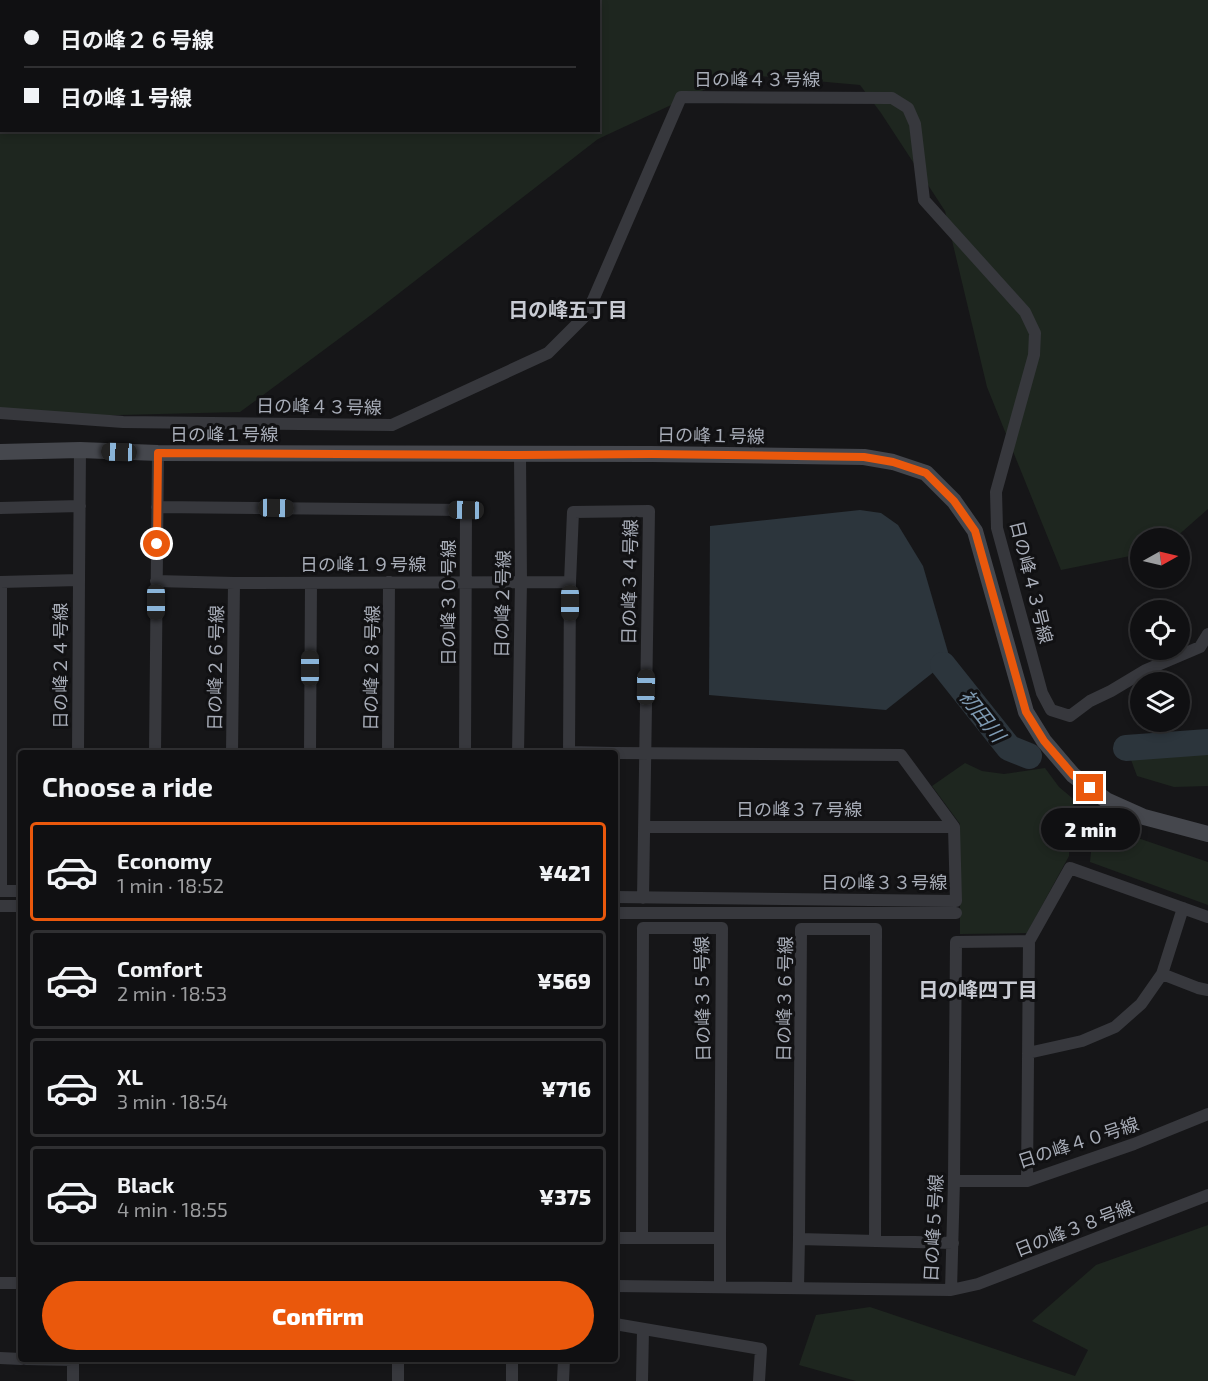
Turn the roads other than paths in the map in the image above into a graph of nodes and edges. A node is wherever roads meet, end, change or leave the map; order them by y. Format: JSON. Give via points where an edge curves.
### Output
{"nodes":[{"id":1,"x":0,"y":413,"type":"edge"},
{"id":2,"x":80,"y":450,"type":"junction"},
{"id":3,"x":0,"y":452,"type":"edge"},
{"id":4,"x":158,"y":453,"type":"junction"},
{"id":5,"x":520,"y":455,"type":"junction"},
{"id":6,"x":80,"y":506,"type":"junction"},
{"id":7,"x":157,"y":507,"type":"junction"},
{"id":8,"x":0,"y":508,"type":"edge"},
{"id":9,"x":79,"y":580,"type":"junction"},
{"id":10,"x":156,"y":581,"type":"junction"},
{"id":11,"x":1,"y":582,"type":"edge"},
{"id":12,"x":234,"y":582,"type":"junction"},
{"id":13,"x":390,"y":582,"type":"junction"},
{"id":14,"x":466,"y":582,"type":"junction"},
{"id":15,"x":520,"y":582,"type":"junction"},
{"id":16,"x":570,"y":582,"type":"junction"},
{"id":17,"x":311,"y":583,"type":"junction"},
{"id":18,"x":1208,"y":634,"type":"edge"},
{"id":19,"x":78,"y":750,"type":"edge"},
{"id":20,"x":155,"y":750,"type":"edge"},
{"id":21,"x":232,"y":750,"type":"edge"},
{"id":22,"x":310,"y":750,"type":"edge"},
{"id":23,"x":388,"y":750,"type":"edge"},
{"id":24,"x":465,"y":750,"type":"edge"},
{"id":25,"x":518,"y":750,"type":"edge"},
{"id":26,"x":569,"y":750,"type":"edge"},
{"id":27,"x":618,"y":753,"type":"edge"},
{"id":28,"x":645,"y":753,"type":"junction"},
{"id":29,"x":644,"y":826,"type":"junction"},
{"id":30,"x":954,"y":827,"type":"junction"},
{"id":31,"x":1208,"y":834,"type":"edge"},
{"id":32,"x":18,"y":891,"type":"edge"},
{"id":33,"x":618,"y":897,"type":"edge"},
{"id":34,"x":643,"y":898,"type":"junction"},
{"id":35,"x":0,"y":906,"type":"edge"},
{"id":36,"x":18,"y":906,"type":"edge"},
{"id":37,"x":1183,"y":908,"type":"junction"},
{"id":38,"x":618,"y":913,"type":"edge"},
{"id":39,"x":956,"y":913,"type":"dead end"},
{"id":40,"x":1208,"y":917,"type":"edge"},
{"id":41,"x":1029,"y":941,"type":"junction"},
{"id":42,"x":1162,"y":974,"type":"junction"},
{"id":43,"x":1208,"y":990,"type":"edge"},
{"id":44,"x":1028,"y":1053,"type":"junction"},
{"id":45,"x":1208,"y":1114,"type":"edge"},
{"id":46,"x":954,"y":1181,"type":"junction"},
{"id":47,"x":1027,"y":1181,"type":"junction"},
{"id":48,"x":1208,"y":1195,"type":"edge"},
{"id":49,"x":618,"y":1238,"type":"edge"},
{"id":50,"x":642,"y":1238,"type":"junction"},
{"id":51,"x":720,"y":1238,"type":"junction"},
{"id":52,"x":799,"y":1239,"type":"junction"},
{"id":53,"x":875,"y":1241,"type":"junction"},
{"id":54,"x":952,"y":1243,"type":"junction"},
{"id":55,"x":0,"y":1283,"type":"edge"},
{"id":56,"x":18,"y":1283,"type":"edge"},
{"id":57,"x":618,"y":1286,"type":"edge"},
{"id":58,"x":720,"y":1287,"type":"junction"},
{"id":59,"x":798,"y":1288,"type":"junction"},
{"id":60,"x":951,"y":1290,"type":"junction"},
{"id":61,"x":618,"y":1325,"type":"edge"},
{"id":62,"x":643,"y":1330,"type":"junction"},
{"id":63,"x":0,"y":1359,"type":"edge"},
{"id":64,"x":18,"y":1359,"type":"edge"},
{"id":65,"x":73,"y":1362,"type":"edge"},
{"id":66,"x":398,"y":1362,"type":"edge"},
{"id":67,"x":512,"y":1362,"type":"edge"},
{"id":68,"x":564,"y":1362,"type":"edge"},
{"id":69,"x":73,"y":1381,"type":"edge"},
{"id":70,"x":398,"y":1381,"type":"edge"},
{"id":71,"x":512,"y":1381,"type":"edge"},
{"id":72,"x":563,"y":1381,"type":"edge"},
{"id":73,"x":642,"y":1381,"type":"edge"},
{"id":74,"x":759,"y":1381,"type":"edge"}],
"edges":[{"from":1,"to":18,"type":"street","name":"日の峰４３号線","via":[[123,422],[392,425],[548,352],[587,314],[681,97],[892,98],[908,108],[915,124],[924,200],[1025,312],[1035,333],[1034,355],[996,492],[997,528],[1042,693],[1051,710],[1070,716],[1090,700],[1146,670],[1200,647]]},
{"from":2,"to":3,"type":"street","name":"日の峰１号線"},
{"from":2,"to":4,"type":"street","name":"日の峰１号線"},
{"from":2,"to":6,"type":"street","name":"日の峰２４号線"},
{"from":4,"to":5,"type":"street","name":"日の峰１号線"},
{"from":4,"to":7,"type":"street"},
{"from":5,"to":15,"type":"street","name":"日の峰２号線"},
{"from":5,"to":31,"type":"street","name":"日の峰１号線","via":[[864,457],[926,473],[954,501],[975,531],[1026,712],[1044,741],[1073,775],[1106,800],[1144,817]]},
{"from":6,"to":8,"type":"street"},
{"from":6,"to":9,"type":"street","name":"日の峰２４号線"},
{"from":7,"to":10,"type":"street"},
{"from":7,"to":14,"type":"street","name":"日の峰３０号線","via":[[466,510]]},
{"from":9,"to":11,"type":"street"},
{"from":9,"to":19,"type":"street","name":"日の峰２４号線"},
{"from":10,"to":12,"type":"street","name":"日の峰１９号線"},
{"from":10,"to":20,"type":"street"},
{"from":11,"to":32,"type":"street","via":[[1,891]]},
{"from":12,"to":17,"type":"street","name":"日の峰１９号線"},
{"from":12,"to":21,"type":"street","name":"日の峰２６号線"},
{"from":13,"to":14,"type":"street","name":"日の峰１９号線"},
{"from":13,"to":17,"type":"street","name":"日の峰１９号線"},
{"from":13,"to":23,"type":"street","name":"日の峰２８号線"},
{"from":14,"to":15,"type":"street","name":"日の峰１９号線"},
{"from":14,"to":24,"type":"street","name":"日の峰３０号線"},
{"from":15,"to":16,"type":"street","name":"日の峰１９号線"},
{"from":15,"to":25,"type":"street","name":"日の峰２号線"},
{"from":16,"to":26,"type":"street","name":"日の峰３４号線"},
{"from":16,"to":28,"type":"street","name":"日の峰３４号線","via":[[573,512],[649,511]]},
{"from":17,"to":22,"type":"street"},
{"from":27,"to":28,"type":"street"},
{"from":28,"to":29,"type":"street","name":"日の峰３４号線"},
{"from":28,"to":30,"type":"street","via":[[901,755]]},
{"from":29,"to":30,"type":"street","name":"日の峰３７号線"},
{"from":29,"to":34,"type":"street","name":"日の峰３４号線"},
{"from":30,"to":34,"type":"street","name":"日の峰３３号線","via":[[956,901]]},
{"from":33,"to":34,"type":"street","name":"日の峰３３号線"},
{"from":35,"to":36,"type":"street"},
{"from":37,"to":40,"type":"street"},
{"from":37,"to":41,"type":"street","via":[[1070,868]]},
{"from":37,"to":42,"type":"street"},
{"from":38,"to":39,"type":"street"},
{"from":41,"to":44,"type":"street"},
{"from":41,"to":46,"type":"street","name":"日の峰５号線","via":[[956,942]]},
{"from":42,"to":43,"type":"street"},
{"from":42,"to":44,"type":"street","via":[[1141,1004],[1115,1027],[1082,1041]]},
{"from":44,"to":47,"type":"street"},
{"from":45,"to":47,"type":"street","name":"日の峰４０号線"},
{"from":46,"to":47,"type":"street","name":"日の峰４０号線"},
{"from":46,"to":54,"type":"street","name":"日の峰５号線"},
{"from":48,"to":60,"type":"street","name":"日の峰３８号線","via":[[978,1284]]},
{"from":49,"to":50,"type":"street"},
{"from":50,"to":51,"type":"street"},
{"from":50,"to":51,"type":"street","name":"日の峰３５号線","via":[[643,928],[722,928]]},
{"from":51,"to":58,"type":"street"},
{"from":52,"to":53,"type":"street"},
{"from":52,"to":53,"type":"street","name":"日の峰３６号線","via":[[801,929],[876,929]]},
{"from":52,"to":59,"type":"street"},
{"from":53,"to":54,"type":"street"},
{"from":54,"to":60,"type":"street","name":"日の峰５号線"},
{"from":55,"to":56,"type":"street"},
{"from":57,"to":58,"type":"street","name":"日の峰５号線"},
{"from":58,"to":59,"type":"street","name":"日の峰５号線"},
{"from":59,"to":60,"type":"street","name":"日の峰５号線"},
{"from":61,"to":62,"type":"street"},
{"from":62,"to":73,"type":"street"},
{"from":62,"to":74,"type":"street","via":[[761,1349]]},
{"from":63,"to":64,"type":"street"},
{"from":65,"to":69,"type":"street"},
{"from":66,"to":70,"type":"street"},
{"from":67,"to":71,"type":"street"},
{"from":68,"to":72,"type":"street"}]}
